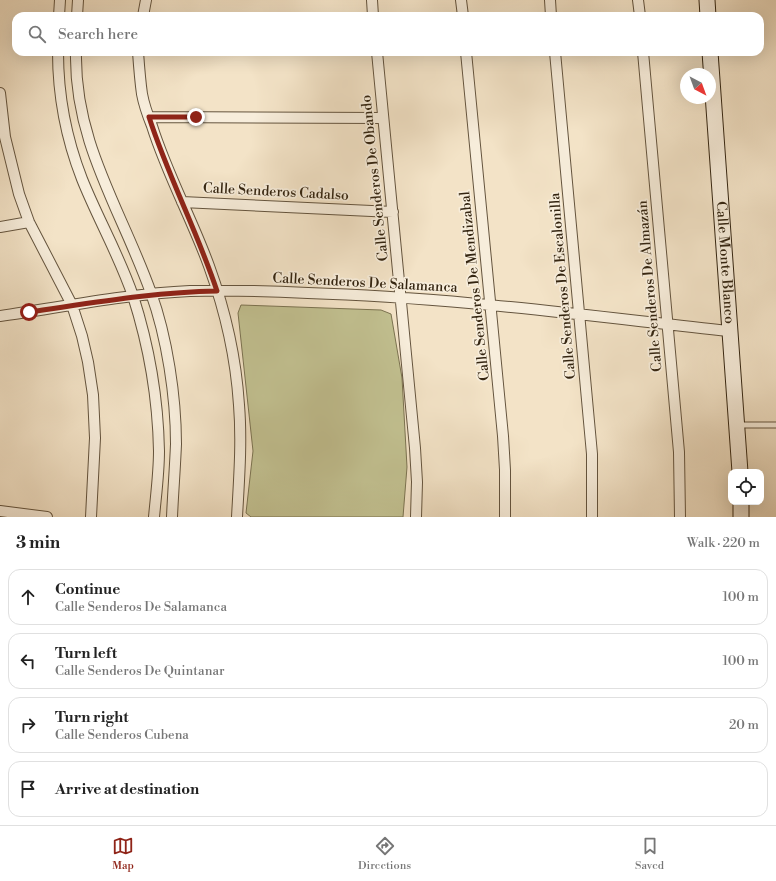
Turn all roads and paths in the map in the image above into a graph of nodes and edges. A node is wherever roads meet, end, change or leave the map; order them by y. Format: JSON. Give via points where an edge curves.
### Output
{"nodes":[{"id":1,"x":60,"y":0,"type":"edge"},
{"id":2,"x":78,"y":0,"type":"edge"},
{"id":3,"x":146,"y":0,"type":"edge"},
{"id":4,"x":372,"y":0,"type":"edge"},
{"id":5,"x":461,"y":0,"type":"edge"},
{"id":6,"x":550,"y":0,"type":"edge"},
{"id":7,"x":638,"y":0,"type":"edge"},
{"id":8,"x":707,"y":0,"type":"edge"},
{"id":9,"x":59,"y":12,"type":"edge"},
{"id":10,"x":77,"y":12,"type":"edge"},
{"id":11,"x":143,"y":12,"type":"edge"},
{"id":12,"x":373,"y":12,"type":"edge"},
{"id":13,"x":462,"y":12,"type":"edge"},
{"id":14,"x":551,"y":12,"type":"edge"},
{"id":15,"x":640,"y":12,"type":"edge"},
{"id":16,"x":708,"y":12,"type":"edge"},
{"id":17,"x":58,"y":56,"type":"edge"},
{"id":18,"x":76,"y":56,"type":"edge"},
{"id":19,"x":138,"y":56,"type":"edge"},
{"id":20,"x":377,"y":56,"type":"edge"},
{"id":21,"x":466,"y":56,"type":"edge"},
{"id":22,"x":555,"y":56,"type":"edge"},
{"id":23,"x":643,"y":56,"type":"edge"},
{"id":24,"x":710,"y":56,"type":"edge"},
{"id":25,"x":0,"y":93,"type":"edge"},
{"id":26,"x":149,"y":117,"type":"junction"},
{"id":27,"x":383,"y":118,"type":"junction"},
{"id":28,"x":2,"y":137,"type":"edge"},
{"id":29,"x":182,"y":202,"type":"junction"},
{"id":30,"x":393,"y":212,"type":"junction"},
{"id":31,"x":30,"y":222,"type":"junction"},
{"id":32,"x":0,"y":226,"type":"edge"},
{"id":33,"x":217,"y":291,"type":"junction"},
{"id":34,"x":152,"y":294,"type":"junction"},
{"id":35,"x":133,"y":296,"type":"junction"},
{"id":36,"x":401,"y":298,"type":"junction"},
{"id":37,"x":72,"y":305,"type":"junction"},
{"id":38,"x":491,"y":306,"type":"junction"},
{"id":39,"x":580,"y":315,"type":"junction"},
{"id":40,"x":0,"y":316,"type":"edge"},
{"id":41,"x":668,"y":324,"type":"junction"},
{"id":42,"x":729,"y":331,"type":"junction"},
{"id":43,"x":776,"y":424,"type":"edge"},
{"id":44,"x":738,"y":425,"type":"junction"},
{"id":45,"x":740,"y":469,"type":"edge"},
{"id":46,"x":741,"y":505,"type":"edge"},
{"id":47,"x":0,"y":511,"type":"edge"},
{"id":48,"x":47,"y":517,"type":"edge"},
{"id":49,"x":91,"y":517,"type":"edge"},
{"id":50,"x":154,"y":517,"type":"edge"},
{"id":51,"x":172,"y":517,"type":"edge"},
{"id":52,"x":237,"y":517,"type":"edge"},
{"id":53,"x":416,"y":517,"type":"edge"},
{"id":54,"x":504,"y":517,"type":"edge"},
{"id":55,"x":592,"y":517,"type":"edge"},
{"id":56,"x":680,"y":517,"type":"edge"},
{"id":57,"x":741,"y":517,"type":"edge"}],
"edges":[{"from":1,"to":9,"type":"street"},
{"from":2,"to":10,"type":"street"},
{"from":3,"to":11,"type":"street"},
{"from":4,"to":12,"type":"street"},
{"from":5,"to":13,"type":"street"},
{"from":6,"to":14,"type":"street"},
{"from":7,"to":15,"type":"street"},
{"from":8,"to":16,"type":"main road"},
{"from":17,"to":35,"type":"street","via":[[60,94],[71,147]]},
{"from":18,"to":34,"type":"street","via":[[77,82],[87,135],[100,174]]},
{"from":19,"to":26,"type":"street","via":[[142,96]]},
{"from":20,"to":27,"type":"street","name":"Calle Senderos De Obando"},
{"from":21,"to":38,"type":"street","name":"Calle Senderos De Mendizabal"},
{"from":22,"to":39,"type":"street","name":"Calle Senderos De Escalonilla"},
{"from":23,"to":41,"type":"street","name":"Calle Senderos De Almazán"},
{"from":24,"to":42,"type":"main road","name":"Calle Monte Blanco"},
{"from":25,"to":28,"type":"street"},
{"from":26,"to":27,"type":"street"},
{"from":26,"to":29,"type":"street"},
{"from":27,"to":30,"type":"street","name":"Calle Senderos De Obando"},
{"from":28,"to":31,"type":"street","via":[[18,194]]},
{"from":29,"to":30,"type":"street","name":"Calle Senderos Cadalso"},
{"from":29,"to":33,"type":"street"},
{"from":30,"to":36,"type":"street","name":"Calle Senderos De Obando"},
{"from":31,"to":32,"type":"street"},
{"from":31,"to":37,"type":"street"},
{"from":33,"to":34,"type":"street","name":"Calle Senderos De Salamanca"},
{"from":33,"to":36,"type":"street","name":"Calle Senderos De Salamanca"},
{"from":33,"to":52,"type":"street","via":[[231,346],[239,405]]},
{"from":34,"to":35,"type":"street","name":"Calle Senderos De Salamanca"},
{"from":34,"to":51,"type":"street","via":[[167,356],[174,413],[176,443]]},
{"from":35,"to":37,"type":"street","name":"Calle Senderos De Salamanca"},
{"from":35,"to":50,"type":"street","via":[[152,372],[156,403],[159,452]]},
{"from":36,"to":38,"type":"street","name":"Calle Senderos De Salamanca"},
{"from":36,"to":53,"type":"street","name":"Calle Senderos De Obando","via":[[415,448]]},
{"from":37,"to":40,"type":"street","name":"Calle Senderos De Salamanca"},
{"from":37,"to":49,"type":"street","via":[[82,336],[93,395],[95,438]]},
{"from":38,"to":39,"type":"street","name":"Calle Senderos De Salamanca"},
{"from":38,"to":54,"type":"street","name":"Calle Senderos De Mendizabal","via":[[503,436]]},
{"from":39,"to":41,"type":"street","name":"Calle Senderos De Salamanca"},
{"from":39,"to":55,"type":"street","name":"Calle Senderos De Escalonilla","via":[[592,454]]},
{"from":41,"to":42,"type":"street","name":"Calle Senderos De Salamanca"},
{"from":41,"to":56,"type":"street","name":"Calle Senderos De Almazán","via":[[679,452]]},
{"from":42,"to":44,"type":"main road","name":"Calle Monte Blanco"},
{"from":43,"to":44,"type":"lane"},
{"from":44,"to":45,"type":"main road","name":"Calle Monte Blanco"},
{"from":46,"to":57,"type":"main road"},
{"from":47,"to":48,"type":"street"}]}
